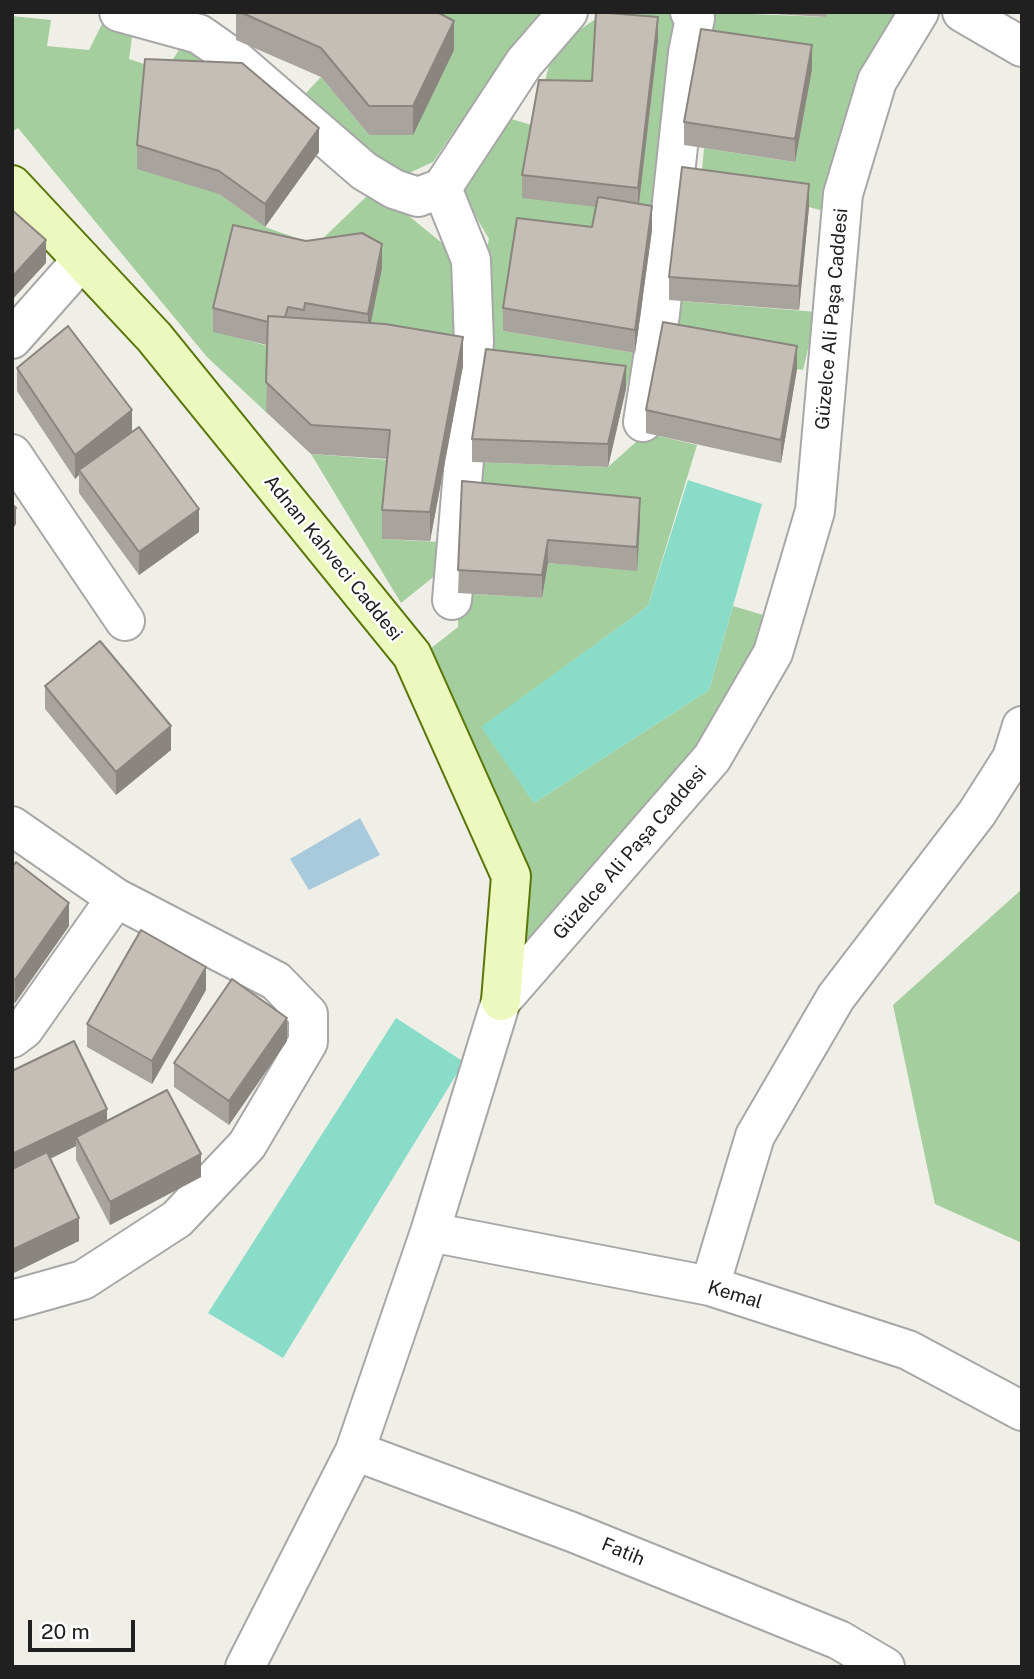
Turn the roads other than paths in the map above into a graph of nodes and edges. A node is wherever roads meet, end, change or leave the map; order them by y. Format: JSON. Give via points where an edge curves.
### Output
{"nodes":[{"id":1,"x":119,"y":12,"type":"edge"},
{"id":2,"x":568,"y":12,"type":"edge"},
{"id":3,"x":690,"y":12,"type":"edge"},
{"id":4,"x":919,"y":12,"type":"edge"},
{"id":5,"x":962,"y":12,"type":"edge"},
{"id":6,"x":199,"y":23,"type":"edge"},
{"id":7,"x":1022,"y":47,"type":"edge"},
{"id":8,"x":12,"y":185,"type":"edge"},
{"id":9,"x":442,"y":188,"type":"junction"},
{"id":10,"x":82,"y":260,"type":"junction"},
{"id":11,"x":12,"y":339,"type":"edge"},
{"id":12,"x":643,"y":422,"type":"edge"},
{"id":13,"x":12,"y":454,"type":"edge"},
{"id":14,"x":453,"y":600,"type":"dead end"},
{"id":15,"x":125,"y":621,"type":"dead end"},
{"id":16,"x":1022,"y":726,"type":"edge"},
{"id":17,"x":12,"y":826,"type":"edge"},
{"id":18,"x":116,"y":898,"type":"junction"},
{"id":19,"x":501,"y":1001,"type":"junction"},
{"id":20,"x":12,"y":1038,"type":"edge"},
{"id":21,"x":430,"y":1233,"type":"junction"},
{"id":22,"x":710,"y":1286,"type":"junction"},
{"id":23,"x":12,"y":1300,"type":"edge"},
{"id":24,"x":1022,"y":1411,"type":"edge"},
{"id":25,"x":355,"y":1451,"type":"junction"},
{"id":26,"x":253,"y":1663,"type":"edge"},
{"id":27,"x":885,"y":1667,"type":"edge"}],
"edges":[{"from":1,"to":6,"type":"street"},
{"from":2,"to":9,"type":"street","via":[[524,63]]},
{"from":3,"to":12,"type":"street","via":[[695,18]]},
{"from":4,"to":19,"type":"street","name":"Güzelce Ali Paşa Caddesi","via":[[877,81],[843,194],[815,511],[773,653],[712,758]]},
{"from":5,"to":7,"type":"street"},
{"from":6,"to":9,"type":"street","via":[[364,171],[418,197]]},
{"from":8,"to":10,"type":"main road","name":"Adnan Kahveci Caddesi"},
{"from":9,"to":14,"type":"street","via":[[471,260],[474,343]]},
{"from":10,"to":11,"type":"street"},
{"from":10,"to":19,"type":"main road","name":"Adnan Kahveci Caddesi","via":[[154,338],[412,654],[511,876]]},
{"from":13,"to":15,"type":"street"},
{"from":16,"to":22,"type":"street","via":[[1012,758],[977,813],[836,997],[755,1136]]},
{"from":17,"to":18,"type":"street"},
{"from":18,"to":20,"type":"street","via":[[24,1029]]},
{"from":18,"to":23,"type":"street","via":[[276,981],[308,1014],[308,1042],[247,1145],[177,1219],[83,1280]]},
{"from":19,"to":21,"type":"street","name":"Güzelce Ali Paşa Caddesi"},
{"from":21,"to":22,"type":"street","name":"Kemal"},
{"from":21,"to":25,"type":"street","name":"Güzelce Ali Paşa Caddesi"},
{"from":22,"to":24,"type":"street","name":"Kemal","via":[[908,1350]]},
{"from":25,"to":26,"type":"street","name":"Güzelce Ali Paşa Caddesi"},
{"from":25,"to":27,"type":"street","name":"Fatih","via":[[839,1640]]}]}
